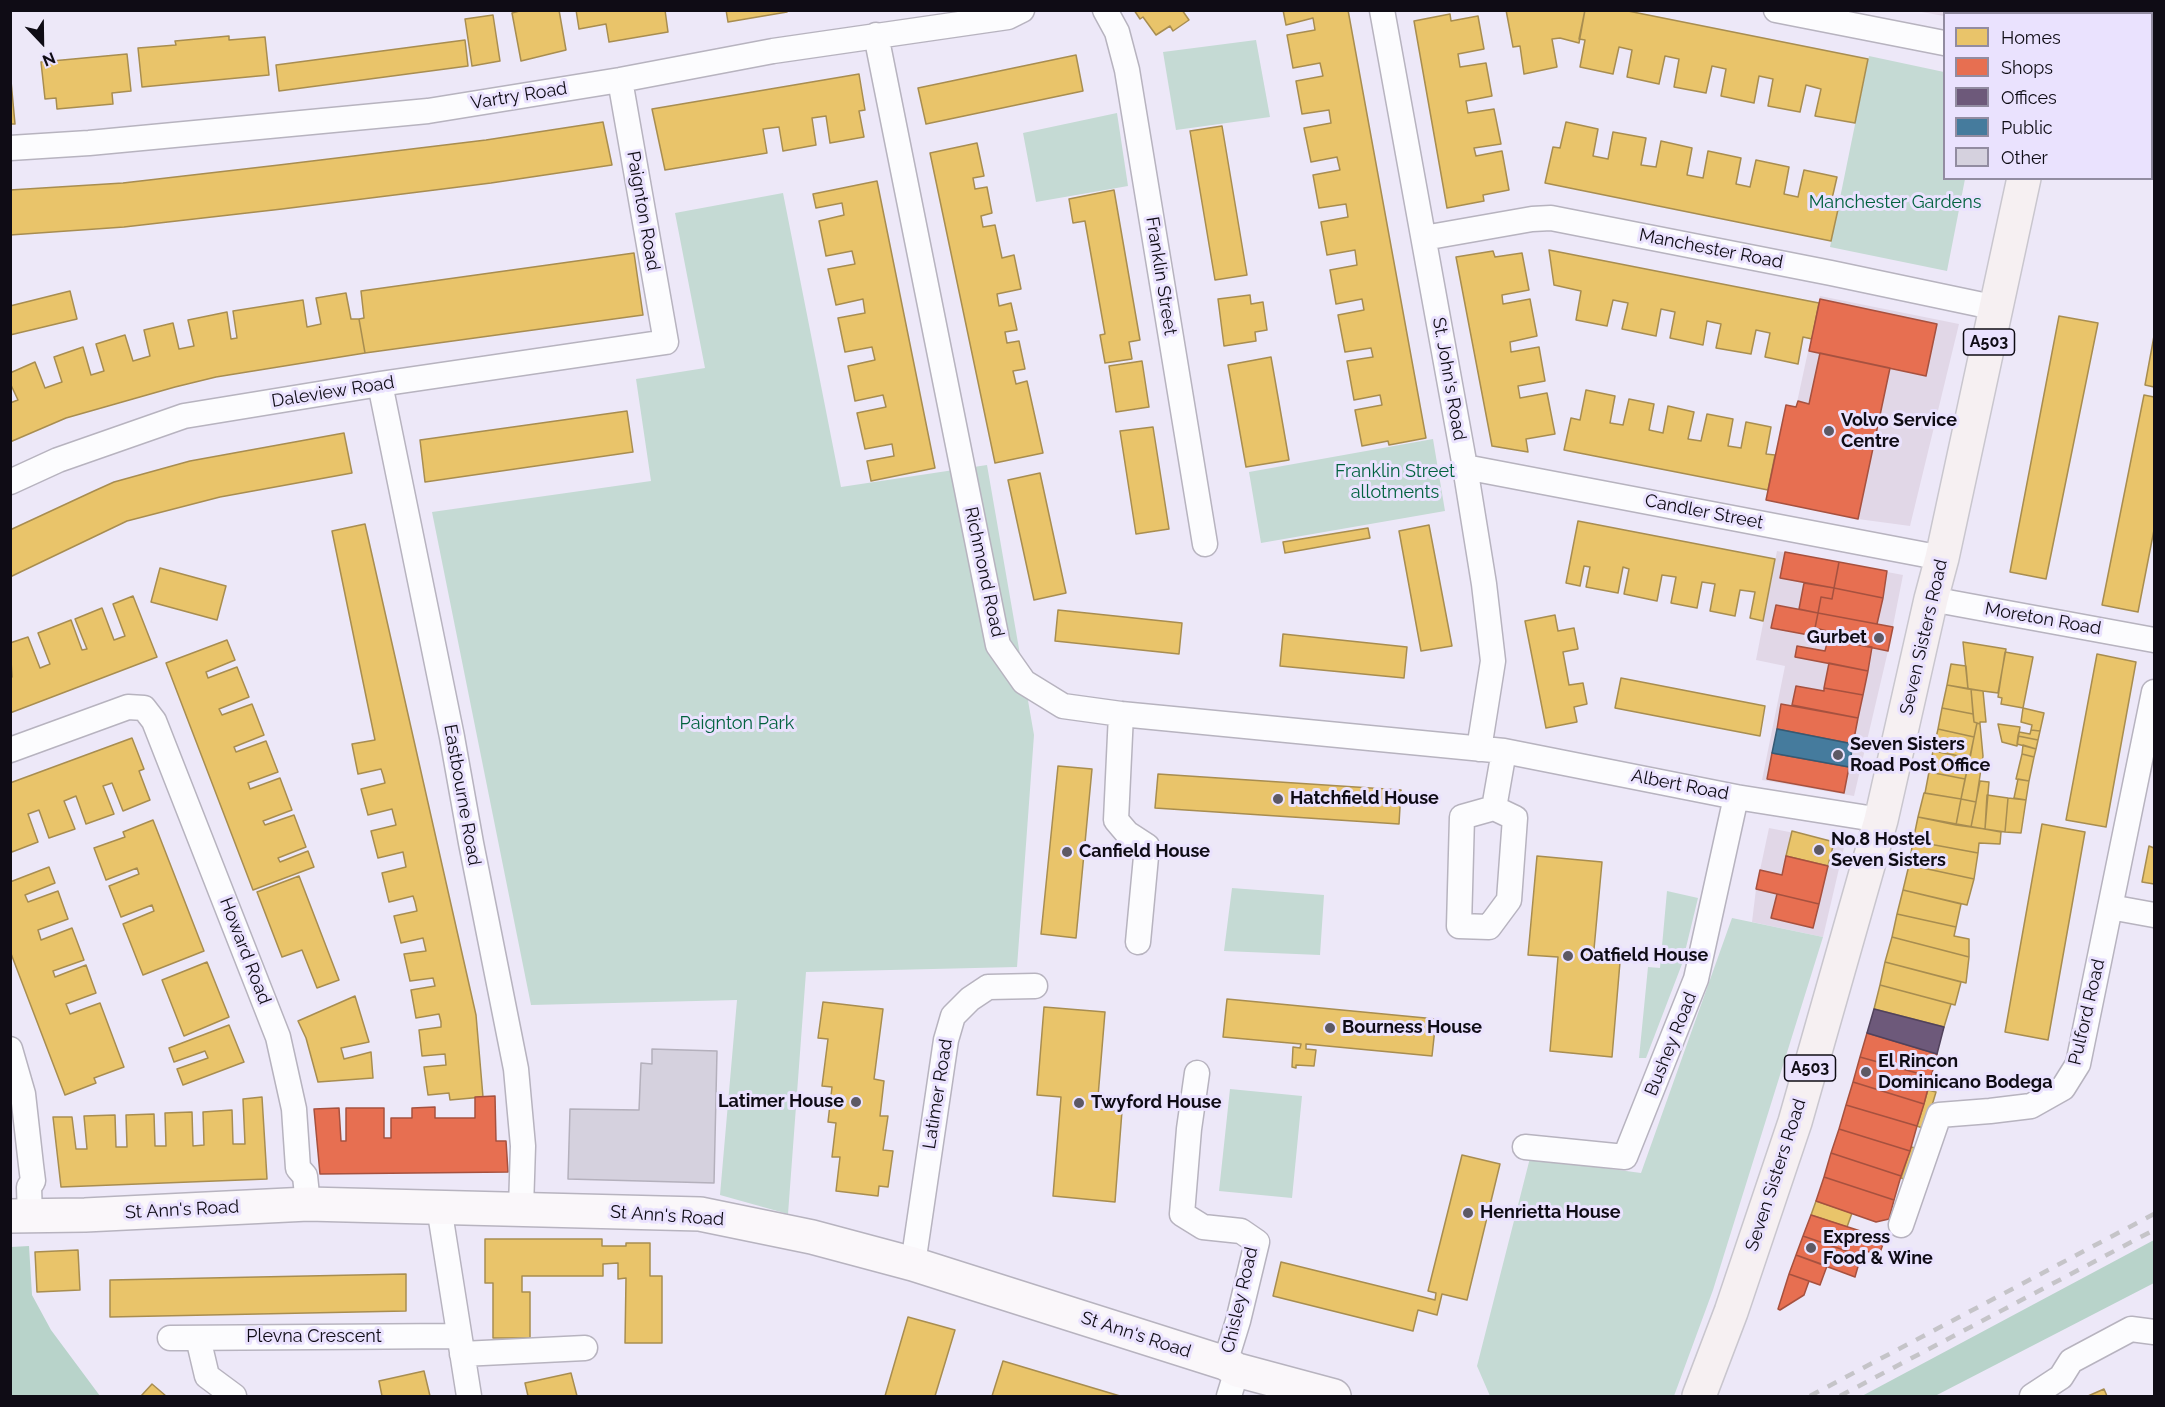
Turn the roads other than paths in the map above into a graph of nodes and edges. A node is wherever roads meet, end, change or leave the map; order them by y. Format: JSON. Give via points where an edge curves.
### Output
{"nodes":[{"id":1,"x":1022,"y":10,"type":"edge"},
{"id":2,"x":1105,"y":10,"type":"edge"},
{"id":3,"x":1382,"y":10,"type":"edge"},
{"id":4,"x":1776,"y":10,"type":"edge"},
{"id":5,"x":876,"y":35,"type":"junction"},
{"id":6,"x":1943,"y":44,"type":"edge"},
{"id":7,"x":620,"y":80,"type":"junction"},
{"id":8,"x":10,"y":148,"type":"edge"},
{"id":9,"x":2024,"y":180,"type":"edge"},
{"id":10,"x":1424,"y":238,"type":"junction"},
{"id":11,"x":1997,"y":308,"type":"junction"},
{"id":12,"x":666,"y":342,"type":"joint"},
{"id":13,"x":380,"y":384,"type":"junction"},
{"id":14,"x":1465,"y":467,"type":"junction"},
{"id":15,"x":10,"y":482,"type":"edge"},
{"id":16,"x":1205,"y":544,"type":"dead end"},
{"id":17,"x":1942,"y":558,"type":"junction"},
{"id":18,"x":1931,"y":599,"type":"junction"},
{"id":19,"x":2154,"y":640,"type":"edge"},
{"id":20,"x":2154,"y":692,"type":"edge"},
{"id":21,"x":1121,"y":714,"type":"junction"},
{"id":22,"x":1479,"y":748,"type":"junction"},
{"id":23,"x":10,"y":750,"type":"edge"},
{"id":24,"x":1504,"y":751,"type":"junction"},
{"id":25,"x":1736,"y":796,"type":"junction"},
{"id":26,"x":1494,"y":808,"type":"junction"},
{"id":27,"x":1881,"y":820,"type":"junction"},
{"id":28,"x":2110,"y":907,"type":"junction"},
{"id":29,"x":2154,"y":915,"type":"edge"},
{"id":30,"x":1138,"y":942,"type":"dead end"},
{"id":31,"x":1035,"y":986,"type":"dead end"},
{"id":32,"x":10,"y":1049,"type":"edge"},
{"id":33,"x":1197,"y":1073,"type":"dead end"},
{"id":34,"x":1526,"y":1147,"type":"dead end"},
{"id":35,"x":308,"y":1204,"type":"junction"},
{"id":36,"x":439,"y":1207,"type":"junction"},
{"id":37,"x":521,"y":1208,"type":"junction"},
{"id":38,"x":20,"y":1216,"type":"edge"},
{"id":39,"x":1901,"y":1225,"type":"dead end"},
{"id":40,"x":913,"y":1264,"type":"junction"},
{"id":41,"x":2154,"y":1332,"type":"edge"},
{"id":42,"x":170,"y":1338,"type":"dead end"},
{"id":43,"x":198,"y":1338,"type":"junction"},
{"id":44,"x":460,"y":1345,"type":"junction"},
{"id":45,"x":585,"y":1348,"type":"dead end"},
{"id":46,"x":1230,"y":1377,"type":"edge"},
{"id":47,"x":234,"y":1396,"type":"edge"},
{"id":48,"x":469,"y":1396,"type":"edge"},
{"id":49,"x":1334,"y":1396,"type":"edge"},
{"id":50,"x":1699,"y":1396,"type":"edge"},
{"id":51,"x":2032,"y":1396,"type":"edge"}],
"edges":[{"from":1,"to":5,"type":"street","name":"Vartry Road","via":[[1008,17]]},
{"from":2,"to":16,"type":"street","name":"Franklin Street","via":[[1117,32],[1127,70]]},
{"from":3,"to":10,"type":"street","name":"St. John's Road"},
{"from":4,"to":6,"type":"street"},
{"from":5,"to":7,"type":"street","name":"Vartry Road"},
{"from":5,"to":21,"type":"street","name":"Richmond Road","via":[[998,645],[1024,682],[1063,706]]},
{"from":7,"to":8,"type":"street","name":"Vartry Road","via":[[428,111]]},
{"from":7,"to":12,"type":"street","name":"Paignton Road"},
{"from":9,"to":11,"type":"highway","name":"Seven Sisters Road","number":"A503"},
{"from":10,"to":11,"type":"street","name":"Manchester Road","via":[[1551,218]]},
{"from":10,"to":14,"type":"street","name":"St. John's Road"},
{"from":11,"to":17,"type":"highway","name":"Seven Sisters Road","number":"A503"},
{"from":12,"to":13,"type":"street","name":"Daleview Road"},
{"from":13,"to":15,"type":"street","name":"Daleview Road","via":[[184,417],[58,460]]},
{"from":13,"to":37,"type":"street","name":"Eastbourne Road","via":[[516,1069],[523,1146]]},
{"from":14,"to":17,"type":"street","name":"Candler Street"},
{"from":14,"to":22,"type":"street","name":"St. John's Road","via":[[1493,661]]},
{"from":17,"to":18,"type":"highway","name":"Seven Sisters Road","number":"A503"},
{"from":18,"to":19,"type":"street","name":"Moreton Road"},
{"from":18,"to":27,"type":"highway","name":"Seven Sisters Road","number":"A503"},
{"from":20,"to":28,"type":"street","name":"Pulford Road"},
{"from":21,"to":22,"type":"street","name":"Richmond Road"},
{"from":21,"to":30,"type":"street","via":[[1116,820],[1147,846]]},
{"from":22,"to":24,"type":"street","name":"Albert Road"},
{"from":23,"to":35,"type":"street","name":"Howard Road","via":[[128,707],[144,708],[154,721],[279,1037],[294,1109],[298,1168],[305,1176]]},
{"from":24,"to":25,"type":"street","name":"Albert Road"},
{"from":24,"to":26,"type":"street"},
{"from":25,"to":27,"type":"street","name":"Albert Road"},
{"from":25,"to":34,"type":"street","name":"Bushey Road","via":[[1696,980],[1625,1156]]},
{"from":26,"to":26,"type":"street","via":[[1515,818],[1509,900],[1489,927],[1459,926],[1462,817]]},
{"from":27,"to":50,"type":"highway","name":"Seven Sisters Road","number":"A503","via":[[1795,1122]]},
{"from":28,"to":29,"type":"street"},
{"from":28,"to":39,"type":"street","name":"Pulford Road","via":[[2078,1064],[2063,1089],[2031,1106],[1939,1115]]},
{"from":31,"to":40,"type":"street","name":"Latimer Road","via":[[988,987],[953,1016],[946,1040]]},
{"from":32,"to":38,"type":"street","via":[[23,1094],[33,1181]]},
{"from":33,"to":46,"type":"street","name":"Chisley Road","via":[[1182,1214],[1203,1227],[1240,1232],[1257,1242],[1238,1321]]},
{"from":35,"to":36,"type":"main road","name":"St Ann's Road"},
{"from":35,"to":38,"type":"main road","name":"St Ann's Road"},
{"from":36,"to":37,"type":"main road","name":"St Ann's Road"},
{"from":36,"to":44,"type":"street"},
{"from":37,"to":40,"type":"main road","name":"St Ann's Road","via":[[700,1214],[812,1237]]},
{"from":40,"to":46,"type":"main road","name":"St Ann's Road"},
{"from":41,"to":51,"type":"street","via":[[2131,1329],[2071,1361],[2061,1377]]},
{"from":42,"to":43,"type":"street","name":"Plevna Crescent"},
{"from":43,"to":44,"type":"street","name":"Plevna Crescent"},
{"from":43,"to":47,"type":"street","via":[[207,1376]]},
{"from":44,"to":45,"type":"street","name":"Plevna Crescent"},
{"from":44,"to":48,"type":"street"},
{"from":46,"to":49,"type":"main road","name":"St Ann's Road"}]}
